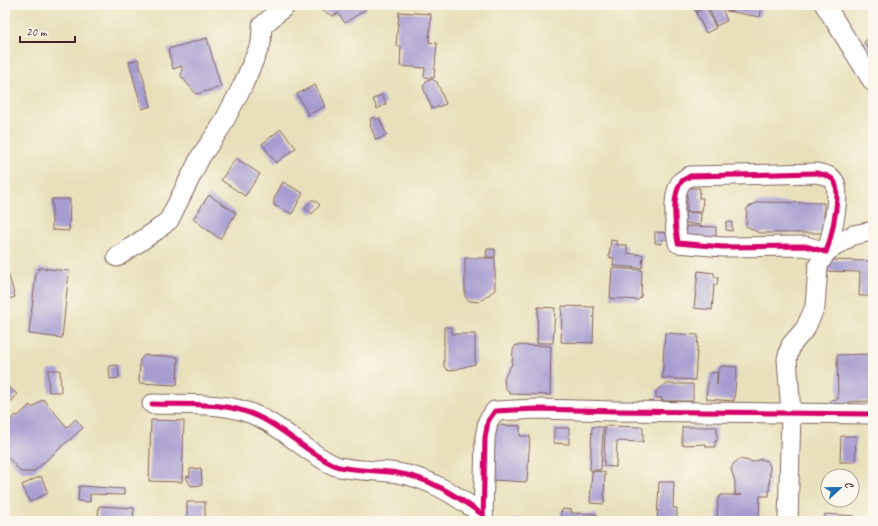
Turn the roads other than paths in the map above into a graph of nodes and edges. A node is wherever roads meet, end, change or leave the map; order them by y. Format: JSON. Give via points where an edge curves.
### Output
{"nodes":[{"id":1,"x":286,"y":5,"type":"edge"},
{"id":2,"x":825,"y":5,"type":"edge"},
{"id":3,"x":873,"y":82,"type":"edge"},
{"id":4,"x":873,"y":231,"type":"edge"},
{"id":5,"x":826,"y":252,"type":"junction"},
{"id":6,"x":117,"y":257,"type":"dead end"},
{"id":7,"x":152,"y":404,"type":"dead end"},
{"id":8,"x":790,"y":413,"type":"junction"},
{"id":9,"x":873,"y":414,"type":"edge"},
{"id":10,"x":483,"y":518,"type":"edge"},
{"id":11,"x":788,"y":521,"type":"edge"}],
"edges":[{"from":1,"to":6,"type":"street","via":[[262,26],[261,42],[243,86],[221,127],[201,156],[170,220]]},
{"from":2,"to":3,"type":"street"},
{"from":4,"to":5,"type":"street","via":[[854,235]]},
{"from":5,"to":5,"type":"street","via":[[805,246],[723,247],[678,243],[675,228],[678,190],[682,181],[690,176],[828,175],[836,185],[836,208],[832,236]]},
{"from":5,"to":8,"type":"street","via":[[818,266],[815,308],[805,329],[791,345],[787,359]]},
{"from":7,"to":10,"type":"street","via":[[206,405],[241,409],[260,417],[338,467],[398,473],[434,483],[459,497]]},
{"from":8,"to":9,"type":"street"},
{"from":8,"to":10,"type":"street","via":[[617,412],[537,408],[494,411],[488,421],[485,438]]},
{"from":8,"to":11,"type":"street"}]}
